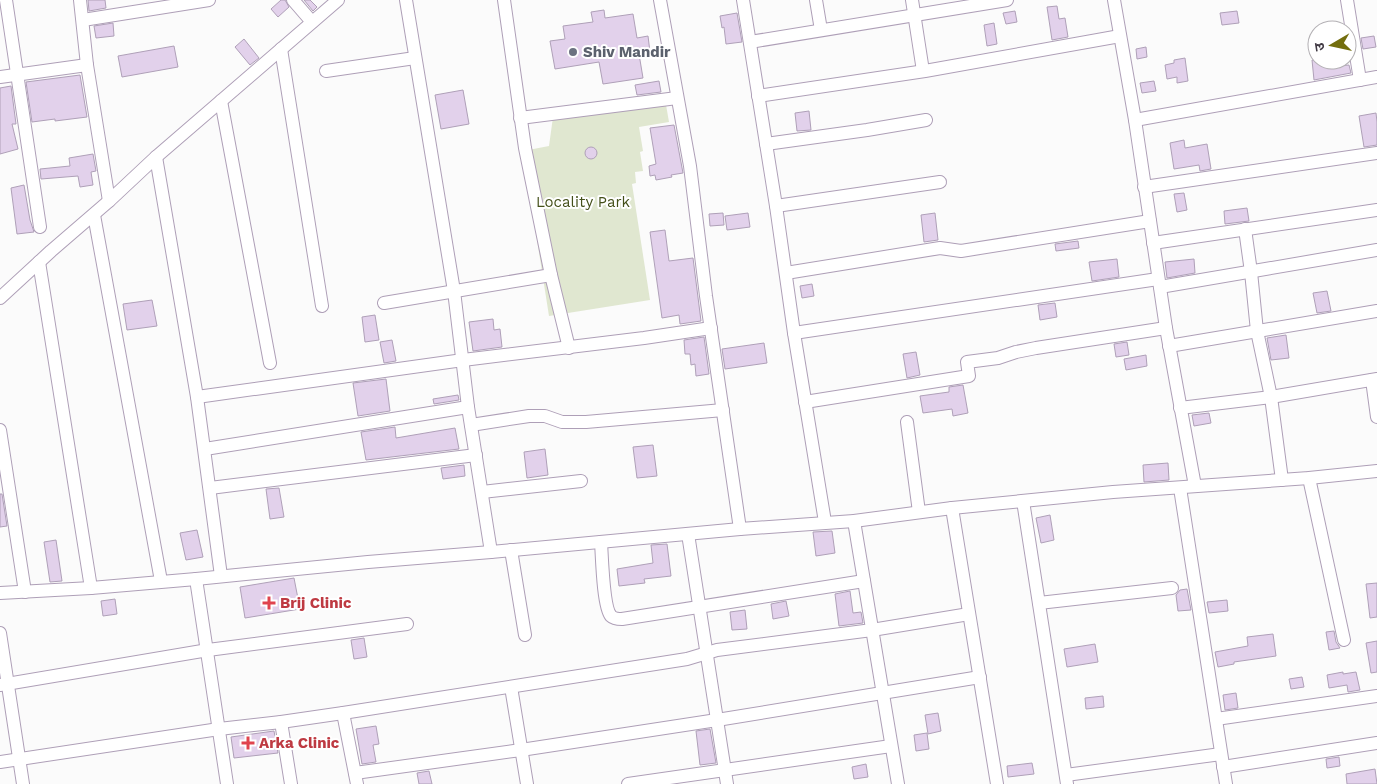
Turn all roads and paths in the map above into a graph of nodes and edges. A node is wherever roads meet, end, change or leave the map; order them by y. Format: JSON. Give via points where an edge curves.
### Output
{"nodes":[{"id":1,"x":6,"y":0,"type":"edge"},
{"id":2,"x":80,"y":0,"type":"edge"},
{"id":3,"x":209,"y":0,"type":"edge"},
{"id":4,"x":293,"y":0,"type":"edge"},
{"id":5,"x":338,"y":0,"type":"edge"},
{"id":6,"x":406,"y":0,"type":"edge"},
{"id":7,"x":504,"y":0,"type":"edge"},
{"id":8,"x":660,"y":0,"type":"edge"},
{"id":9,"x":743,"y":0,"type":"edge"},
{"id":10,"x":816,"y":0,"type":"edge"},
{"id":11,"x":912,"y":0,"type":"edge"},
{"id":12,"x":1007,"y":0,"type":"edge"},
{"id":13,"x":1114,"y":0,"type":"edge"},
{"id":14,"x":1347,"y":0,"type":"edge"},
{"id":15,"x":914,"y":15,"type":"junction"},
{"id":16,"x":83,"y":20,"type":"junction"},
{"id":17,"x":312,"y":22,"type":"junction"},
{"id":18,"x":821,"y":30,"type":"junction"},
{"id":19,"x":1120,"y":36,"type":"junction"},
{"id":20,"x":750,"y":42,"type":"junction"},
{"id":21,"x":281,"y":49,"type":"junction"},
{"id":22,"x":415,"y":58,"type":"junction"},
{"id":23,"x":88,"y":65,"type":"junction"},
{"id":24,"x":326,"y":71,"type":"dead end"},
{"id":25,"x":923,"y":71,"type":"junction"},
{"id":26,"x":17,"y":74,"type":"junction"},
{"id":27,"x":0,"y":77,"type":"edge"},
{"id":28,"x":1377,"y":77,"type":"edge"},
{"id":29,"x":1360,"y":80,"type":"junction"},
{"id":30,"x":758,"y":96,"type":"junction"},
{"id":31,"x":677,"y":98,"type":"junction"},
{"id":32,"x":221,"y":101,"type":"junction"},
{"id":33,"x":520,"y":118,"type":"junction"},
{"id":34,"x":926,"y":120,"type":"dead end"},
{"id":35,"x":1135,"y":120,"type":"junction"},
{"id":36,"x":766,"y":144,"type":"junction"},
{"id":37,"x":1377,"y":153,"type":"edge"},
{"id":38,"x":156,"y":157,"type":"junction"},
{"id":39,"x":940,"y":182,"type":"dead end"},
{"id":40,"x":1144,"y":187,"type":"junction"},
{"id":41,"x":109,"y":201,"type":"junction"},
{"id":42,"x":776,"y":206,"type":"junction"},
{"id":43,"x":1377,"y":210,"type":"edge"},
{"id":44,"x":94,"y":215,"type":"junction"},
{"id":45,"x":1150,"y":221,"type":"junction"},
{"id":46,"x":40,"y":227,"type":"dead end"},
{"id":47,"x":1245,"y":229,"type":"junction"},
{"id":48,"x":1153,"y":243,"type":"junction"},
{"id":49,"x":1377,"y":250,"type":"edge"},
{"id":50,"x":39,"y":262,"type":"junction"},
{"id":51,"x":1251,"y":272,"type":"junction"},
{"id":52,"x":786,"y":273,"type":"junction"},
{"id":53,"x":551,"y":275,"type":"junction"},
{"id":54,"x":1159,"y":283,"type":"junction"},
{"id":55,"x":454,"y":291,"type":"junction"},
{"id":56,"x":0,"y":298,"type":"edge"},
{"id":57,"x":384,"y":303,"type":"dead end"},
{"id":58,"x":322,"y":306,"type":"dead end"},
{"id":59,"x":1377,"y":311,"type":"edge"},
{"id":60,"x":711,"y":328,"type":"junction"},
{"id":61,"x":1166,"y":328,"type":"junction"},
{"id":62,"x":1257,"y":331,"type":"junction"},
{"id":63,"x":794,"y":333,"type":"junction"},
{"id":64,"x":1169,"y":346,"type":"junction"},
{"id":65,"x":569,"y":348,"type":"junction"},
{"id":66,"x":463,"y":360,"type":"junction"},
{"id":67,"x":270,"y":364,"type":"dead end"},
{"id":68,"x":1375,"y":380,"type":"edge"},
{"id":69,"x":1271,"y":396,"type":"junction"},
{"id":70,"x":197,"y":397,"type":"junction"},
{"id":71,"x":805,"y":402,"type":"junction"},
{"id":72,"x":468,"y":407,"type":"junction"},
{"id":73,"x":1180,"y":408,"type":"junction"},
{"id":74,"x":723,"y":410,"type":"junction"},
{"id":75,"x":1377,"y":417,"type":"edge"},
{"id":76,"x":907,"y":422,"type":"dead end"},
{"id":77,"x":471,"y":425,"type":"junction"},
{"id":78,"x":0,"y":430,"type":"edge"},
{"id":79,"x":205,"y":449,"type":"junction"},
{"id":80,"x":476,"y":456,"type":"junction"},
{"id":81,"x":1376,"y":475,"type":"edge"},
{"id":82,"x":1309,"y":478,"type":"junction"},
{"id":83,"x":1282,"y":480,"type":"junction"},
{"id":84,"x":581,"y":481,"type":"dead end"},
{"id":85,"x":1195,"y":486,"type":"junction"},
{"id":86,"x":210,"y":488,"type":"junction"},
{"id":87,"x":1180,"y":488,"type":"junction"},
{"id":88,"x":482,"y":492,"type":"junction"},
{"id":89,"x":1023,"y":501,"type":"junction"},
{"id":90,"x":952,"y":508,"type":"junction"},
{"id":91,"x":919,"y":512,"type":"junction"},
{"id":92,"x":854,"y":521,"type":"junction"},
{"id":93,"x":825,"y":522,"type":"junction"},
{"id":94,"x":740,"y":528,"type":"junction"},
{"id":95,"x":688,"y":534,"type":"junction"},
{"id":96,"x":601,"y":542,"type":"junction"},
{"id":97,"x":511,"y":550,"type":"junction"},
{"id":98,"x":492,"y":552,"type":"junction"},
{"id":99,"x":221,"y":576,"type":"junction"},
{"id":100,"x":196,"y":579,"type":"junction"},
{"id":101,"x":161,"y":581,"type":"junction"},
{"id":102,"x":864,"y":581,"type":"junction"},
{"id":103,"x":91,"y":588,"type":"junction"},
{"id":104,"x":1172,"y":588,"type":"dead end"},
{"id":105,"x":25,"y":592,"type":"junction"},
{"id":106,"x":0,"y":594,"type":"edge"},
{"id":107,"x":1039,"y":603,"type":"junction"},
{"id":108,"x":700,"y":608,"type":"junction"},
{"id":109,"x":969,"y":614,"type":"junction"},
{"id":110,"x":407,"y":624,"type":"dead end"},
{"id":111,"x":872,"y":630,"type":"junction"},
{"id":112,"x":0,"y":634,"type":"edge"},
{"id":113,"x":525,"y":635,"type":"dead end"},
{"id":114,"x":1344,"y":640,"type":"dead end"},
{"id":115,"x":208,"y":650,"type":"junction"},
{"id":116,"x":706,"y":653,"type":"junction"},
{"id":117,"x":980,"y":676,"type":"junction"},
{"id":118,"x":4,"y":684,"type":"edge"},
{"id":119,"x":511,"y":687,"type":"junction"},
{"id":120,"x":882,"y":692,"type":"junction"},
{"id":121,"x":1377,"y":696,"type":"edge"},
{"id":122,"x":343,"y":713,"type":"junction"},
{"id":123,"x":1216,"y":719,"type":"junction"},
{"id":124,"x":717,"y":720,"type":"junction"},
{"id":125,"x":281,"y":722,"type":"junction"},
{"id":126,"x":218,"y":729,"type":"junction"},
{"id":127,"x":1377,"y":742,"type":"edge"},
{"id":128,"x":891,"y":746,"type":"junction"},
{"id":129,"x":521,"y":750,"type":"junction"},
{"id":130,"x":1222,"y":754,"type":"junction"},
{"id":131,"x":19,"y":759,"type":"junction"},
{"id":132,"x":0,"y":762,"type":"edge"},
{"id":133,"x":1223,"y":767,"type":"junction"},
{"id":134,"x":725,"y":770,"type":"junction"},
{"id":135,"x":356,"y":779,"type":"edge"},
{"id":136,"x":1066,"y":779,"type":"edge"},
{"id":137,"x":23,"y":784,"type":"edge"},
{"id":138,"x":228,"y":784,"type":"edge"},
{"id":139,"x":291,"y":784,"type":"edge"},
{"id":140,"x":527,"y":784,"type":"edge"},
{"id":141,"x":628,"y":784,"type":"edge"},
{"id":142,"x":727,"y":784,"type":"edge"},
{"id":143,"x":898,"y":784,"type":"edge"},
{"id":144,"x":997,"y":784,"type":"edge"},
{"id":145,"x":1226,"y":784,"type":"edge"}],
"edges":[{"from":1,"to":26,"type":"street"},
{"from":2,"to":16,"type":"street"},
{"from":3,"to":16,"type":"street"},
{"from":4,"to":17,"type":"street"},
{"from":5,"to":17,"type":"street"},
{"from":6,"to":22,"type":"street"},
{"from":7,"to":33,"type":"street"},
{"from":8,"to":31,"type":"street"},
{"from":9,"to":20,"type":"street"},
{"from":10,"to":18,"type":"street"},
{"from":11,"to":15,"type":"street"},
{"from":12,"to":15,"type":"street"},
{"from":13,"to":19,"type":"street"},
{"from":14,"to":29,"type":"street"},
{"from":15,"to":18,"type":"street"},
{"from":15,"to":25,"type":"street"},
{"from":16,"to":23,"type":"street"},
{"from":17,"to":21,"type":"street"},
{"from":18,"to":20,"type":"street"},
{"from":19,"to":25,"type":"street"},
{"from":19,"to":35,"type":"street"},
{"from":20,"to":30,"type":"street"},
{"from":21,"to":32,"type":"street"},
{"from":21,"to":58,"type":"street"},
{"from":22,"to":24,"type":"street"},
{"from":22,"to":55,"type":"street"},
{"from":23,"to":26,"type":"street"},
{"from":23,"to":41,"type":"street"},
{"from":25,"to":30,"type":"street"},
{"from":26,"to":27,"type":"street"},
{"from":26,"to":46,"type":"street"},
{"from":28,"to":29,"type":"street"},
{"from":29,"to":35,"type":"street"},
{"from":30,"to":36,"type":"street"},
{"from":31,"to":33,"type":"street"},
{"from":31,"to":60,"type":"street","via":[[690,166]]},
{"from":32,"to":38,"type":"street"},
{"from":32,"to":67,"type":"street"},
{"from":33,"to":53,"type":"street"},
{"from":34,"to":36,"type":"street"},
{"from":35,"to":40,"type":"street"},
{"from":36,"to":42,"type":"street"},
{"from":37,"to":40,"type":"street"},
{"from":38,"to":41,"type":"street"},
{"from":38,"to":70,"type":"street"},
{"from":39,"to":42,"type":"street"},
{"from":40,"to":45,"type":"street"},
{"from":41,"to":44,"type":"street"},
{"from":42,"to":52,"type":"street"},
{"from":43,"to":47,"type":"street"},
{"from":44,"to":50,"type":"street"},
{"from":44,"to":101,"type":"street"},
{"from":45,"to":48,"type":"street"},
{"from":45,"to":52,"type":"street","via":[[961,251],[940,248]]},
{"from":47,"to":48,"type":"street"},
{"from":47,"to":51,"type":"street"},
{"from":48,"to":54,"type":"street"},
{"from":49,"to":51,"type":"street"},
{"from":50,"to":56,"type":"street"},
{"from":50,"to":103,"type":"street"},
{"from":51,"to":54,"type":"street"},
{"from":51,"to":62,"type":"street"},
{"from":52,"to":63,"type":"street"},
{"from":53,"to":55,"type":"street"},
{"from":53,"to":65,"type":"street"},
{"from":54,"to":61,"type":"street"},
{"from":54,"to":63,"type":"street"},
{"from":55,"to":57,"type":"street"},
{"from":55,"to":66,"type":"street"},
{"from":59,"to":62,"type":"street"},
{"from":60,"to":65,"type":"street"},
{"from":60,"to":74,"type":"street"},
{"from":61,"to":64,"type":"street"},
{"from":61,"to":71,"type":"street","via":[[967,362],[969,376]]},
{"from":62,"to":64,"type":"street"},
{"from":62,"to":69,"type":"street"},
{"from":63,"to":71,"type":"street"},
{"from":64,"to":73,"type":"street"},
{"from":65,"to":66,"type":"street"},
{"from":66,"to":70,"type":"street"},
{"from":66,"to":72,"type":"street"},
{"from":68,"to":69,"type":"street"},
{"from":68,"to":75,"type":"street"},
{"from":69,"to":73,"type":"street"},
{"from":69,"to":83,"type":"street"},
{"from":70,"to":79,"type":"street"},
{"from":71,"to":93,"type":"street"},
{"from":72,"to":77,"type":"street"},
{"from":72,"to":79,"type":"street"},
{"from":73,"to":85,"type":"street"},
{"from":74,"to":77,"type":"street","via":[[586,422],[562,422],[545,416],[530,416]]},
{"from":74,"to":94,"type":"street"},
{"from":76,"to":91,"type":"street"},
{"from":77,"to":80,"type":"street"},
{"from":78,"to":105,"type":"street"},
{"from":79,"to":86,"type":"street"},
{"from":80,"to":86,"type":"street"},
{"from":80,"to":88,"type":"street"},
{"from":81,"to":82,"type":"street"},
{"from":82,"to":83,"type":"street"},
{"from":82,"to":114,"type":"street"},
{"from":83,"to":85,"type":"street"},
{"from":84,"to":88,"type":"street"},
{"from":85,"to":87,"type":"street"},
{"from":86,"to":99,"type":"street"},
{"from":87,"to":89,"type":"street"},
{"from":87,"to":123,"type":"street"},
{"from":88,"to":98,"type":"street"},
{"from":89,"to":90,"type":"street"},
{"from":89,"to":107,"type":"street"},
{"from":90,"to":91,"type":"street"},
{"from":90,"to":109,"type":"street"},
{"from":91,"to":92,"type":"street"},
{"from":92,"to":93,"type":"street"},
{"from":92,"to":102,"type":"street"},
{"from":93,"to":94,"type":"street"},
{"from":94,"to":95,"type":"street"},
{"from":95,"to":96,"type":"street"},
{"from":95,"to":108,"type":"street"},
{"from":96,"to":97,"type":"street"},
{"from":96,"to":108,"type":"street","via":[[606,602],[610,615],[615,619]]},
{"from":97,"to":98,"type":"street"},
{"from":97,"to":113,"type":"street"},
{"from":98,"to":99,"type":"street"},
{"from":99,"to":100,"type":"street"},
{"from":100,"to":101,"type":"street"},
{"from":100,"to":115,"type":"street"},
{"from":101,"to":103,"type":"street"},
{"from":102,"to":108,"type":"street"},
{"from":102,"to":111,"type":"street"},
{"from":103,"to":105,"type":"street"},
{"from":104,"to":107,"type":"street"},
{"from":105,"to":106,"type":"street"},
{"from":107,"to":136,"type":"street"},
{"from":108,"to":116,"type":"street"},
{"from":109,"to":111,"type":"street"},
{"from":109,"to":117,"type":"street"},
{"from":110,"to":115,"type":"street"},
{"from":111,"to":116,"type":"street"},
{"from":111,"to":120,"type":"street"},
{"from":112,"to":118,"type":"street"},
{"from":115,"to":118,"type":"street"},
{"from":115,"to":126,"type":"street"},
{"from":116,"to":119,"type":"street","via":[[687,659]]},
{"from":116,"to":124,"type":"street"},
{"from":117,"to":120,"type":"street"},
{"from":117,"to":144,"type":"street"},
{"from":118,"to":131,"type":"street"},
{"from":119,"to":122,"type":"street"},
{"from":119,"to":129,"type":"street"},
{"from":120,"to":124,"type":"street"},
{"from":120,"to":128,"type":"street"},
{"from":121,"to":123,"type":"street"},
{"from":122,"to":125,"type":"street"},
{"from":122,"to":135,"type":"street"},
{"from":123,"to":130,"type":"street"},
{"from":124,"to":129,"type":"street"},
{"from":124,"to":134,"type":"street"},
{"from":125,"to":126,"type":"street"},
{"from":125,"to":139,"type":"street"},
{"from":126,"to":131,"type":"street"},
{"from":126,"to":138,"type":"street"},
{"from":127,"to":133,"type":"street"},
{"from":128,"to":134,"type":"street"},
{"from":128,"to":143,"type":"street"},
{"from":129,"to":135,"type":"street"},
{"from":129,"to":140,"type":"street"},
{"from":130,"to":133,"type":"street"},
{"from":130,"to":136,"type":"street"},
{"from":131,"to":132,"type":"street"},
{"from":131,"to":137,"type":"street"},
{"from":133,"to":145,"type":"street"},
{"from":134,"to":141,"type":"street"},
{"from":134,"to":142,"type":"street"}]}
